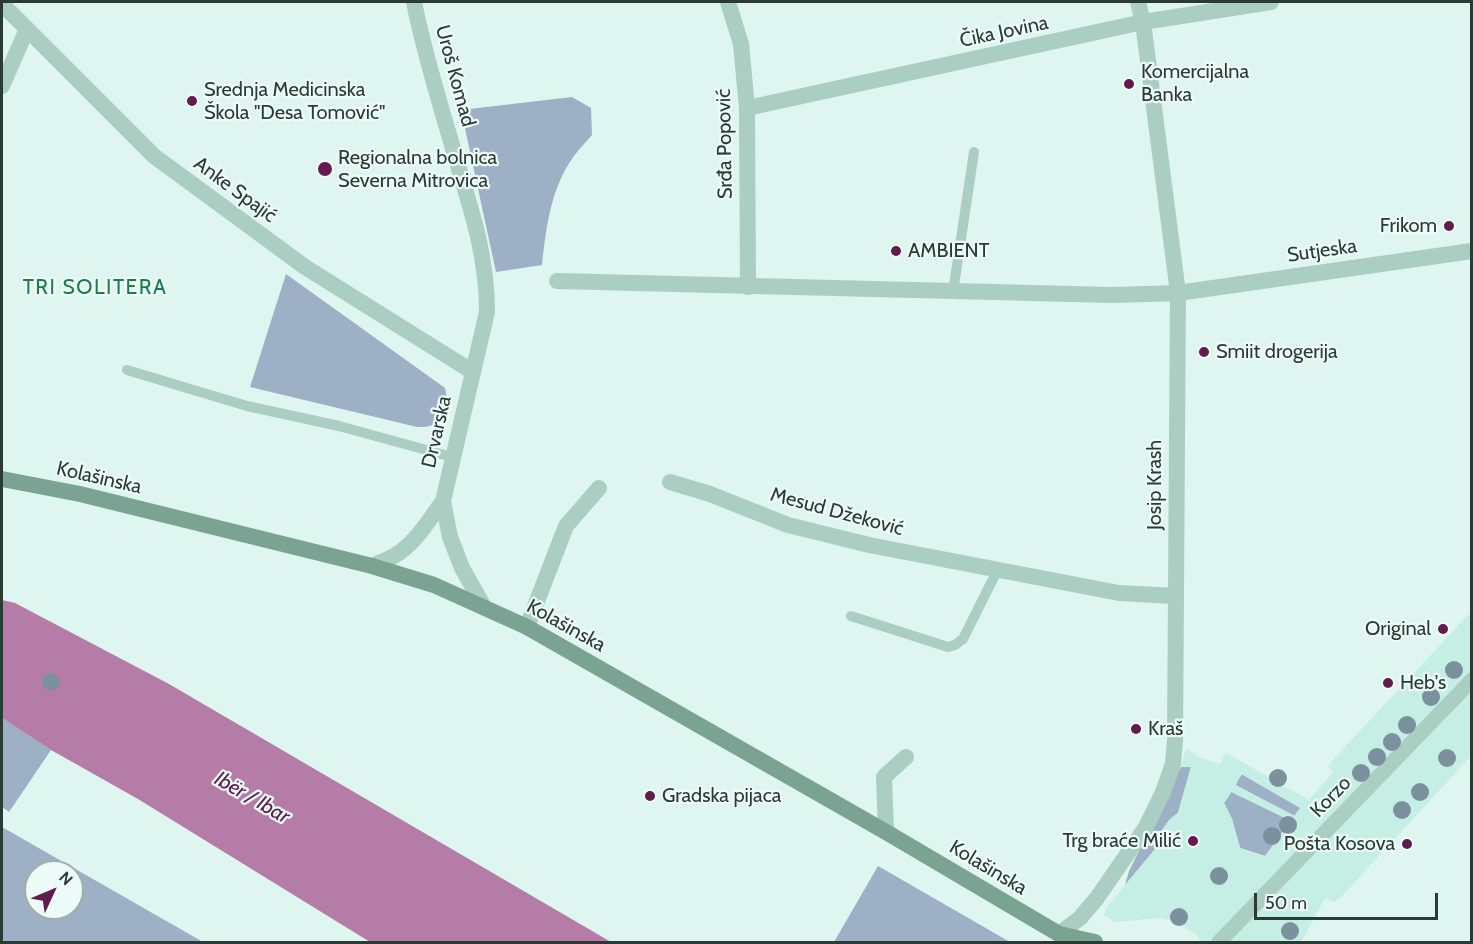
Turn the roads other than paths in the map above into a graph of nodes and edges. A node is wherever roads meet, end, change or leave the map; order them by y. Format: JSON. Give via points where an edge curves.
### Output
{"nodes":[{"id":1,"x":414,"y":2,"type":"edge"},
{"id":2,"x":728,"y":2,"type":"edge"},
{"id":3,"x":1138,"y":2,"type":"edge"},
{"id":4,"x":1271,"y":2,"type":"edge"},
{"id":5,"x":2,"y":4,"type":"edge"},
{"id":6,"x":1143,"y":22,"type":"junction"},
{"id":7,"x":27,"y":29,"type":"junction"},
{"id":8,"x":2,"y":86,"type":"edge"},
{"id":9,"x":747,"y":108,"type":"junction"},
{"id":10,"x":974,"y":152,"type":"dead end"},
{"id":11,"x":1472,"y":251,"type":"edge"},
{"id":12,"x":557,"y":281,"type":"dead end"},
{"id":13,"x":748,"y":287,"type":"junction"},
{"id":14,"x":953,"y":292,"type":"junction"},
{"id":15,"x":1178,"y":293,"type":"junction"},
{"id":16,"x":127,"y":370,"type":"dead end"},
{"id":17,"x":473,"y":372,"type":"junction"},
{"id":18,"x":452,"y":457,"type":"junction"},
{"id":19,"x":2,"y":479,"type":"edge"},
{"id":20,"x":670,"y":482,"type":"dead end"},
{"id":21,"x":599,"y":488,"type":"dead end"},
{"id":22,"x":443,"y":501,"type":"junction"},
{"id":23,"x":372,"y":566,"type":"junction"},
{"id":24,"x":997,"y":571,"type":"junction"},
{"id":25,"x":1175,"y":596,"type":"junction"},
{"id":26,"x":484,"y":607,"type":"junction"},
{"id":27,"x":851,"y":616,"type":"dead end"},
{"id":28,"x":527,"y":627,"type":"junction"},
{"id":29,"x":1472,"y":680,"type":"edge"},
{"id":30,"x":906,"y":757,"type":"dead end"},
{"id":31,"x":886,"y":832,"type":"junction"},
{"id":32,"x":1062,"y":938,"type":"edge"},
{"id":33,"x":1095,"y":942,"type":"edge"},
{"id":34,"x":1219,"y":942,"type":"edge"}],
"edges":[{"from":1,"to":17,"type":"street","name":"Uroš Komad","via":[[423,47],[476,225],[487,281],[487,312]]},
{"from":2,"to":9,"type":"street","name":"Srđa Popović","via":[[741,44]]},
{"from":3,"to":6,"type":"street","name":"Josip Krash"},
{"from":4,"to":6,"type":"street","name":"Čika Jovina"},
{"from":5,"to":7,"type":"street","name":"Anke Spajić"},
{"from":6,"to":9,"type":"street","name":"Čika Jovina"},
{"from":6,"to":15,"type":"street","name":"Josip Krash"},
{"from":7,"to":8,"type":"street"},
{"from":7,"to":17,"type":"street","name":"Anke Spajić","via":[[154,156],[305,267]]},
{"from":9,"to":13,"type":"street","name":"Srđa Popović"},
{"from":10,"to":14,"type":"lane"},
{"from":11,"to":15,"type":"street","name":"Sutjeska"},
{"from":12,"to":13,"type":"street"},
{"from":13,"to":14,"type":"street"},
{"from":14,"to":15,"type":"street"},
{"from":15,"to":25,"type":"street","name":"Josip Krash"},
{"from":16,"to":18,"type":"lane","via":[[247,406]]},
{"from":17,"to":18,"type":"street","name":"Drvarska"},
{"from":18,"to":22,"type":"street","name":"Drvarska"},
{"from":19,"to":23,"type":"main road","name":"Kolašinska","via":[[80,494]]},
{"from":20,"to":24,"type":"street","name":"Mesud Džeković","via":[[788,525]]},
{"from":21,"to":28,"type":"street","via":[[566,526]]},
{"from":22,"to":23,"type":"street","name":"Drvarska","via":[[409,544]]},
{"from":22,"to":26,"type":"street","name":"Drvarska","via":[[450,537]]},
{"from":23,"to":26,"type":"main road","name":"Kolašinska","via":[[434,585]]},
{"from":24,"to":25,"type":"street","name":"Mesud Džeković","via":[[1119,593]]},
{"from":24,"to":27,"type":"lane","via":[[963,639],[955,645],[948,647]]},
{"from":25,"to":32,"type":"street","name":"Josip Krash","via":[[1173,764],[1146,826],[1097,898]]},
{"from":26,"to":28,"type":"main road","name":"Kolašinska"},
{"from":28,"to":31,"type":"main road","name":"Kolašinska"},
{"from":29,"to":34,"type":"street","name":"Korzo"},
{"from":30,"to":31,"type":"street","via":[[884,777]]},
{"from":31,"to":32,"type":"main road","name":"Kolašinska"},
{"from":32,"to":33,"type":"main road","name":"Kolašinska"}]}
